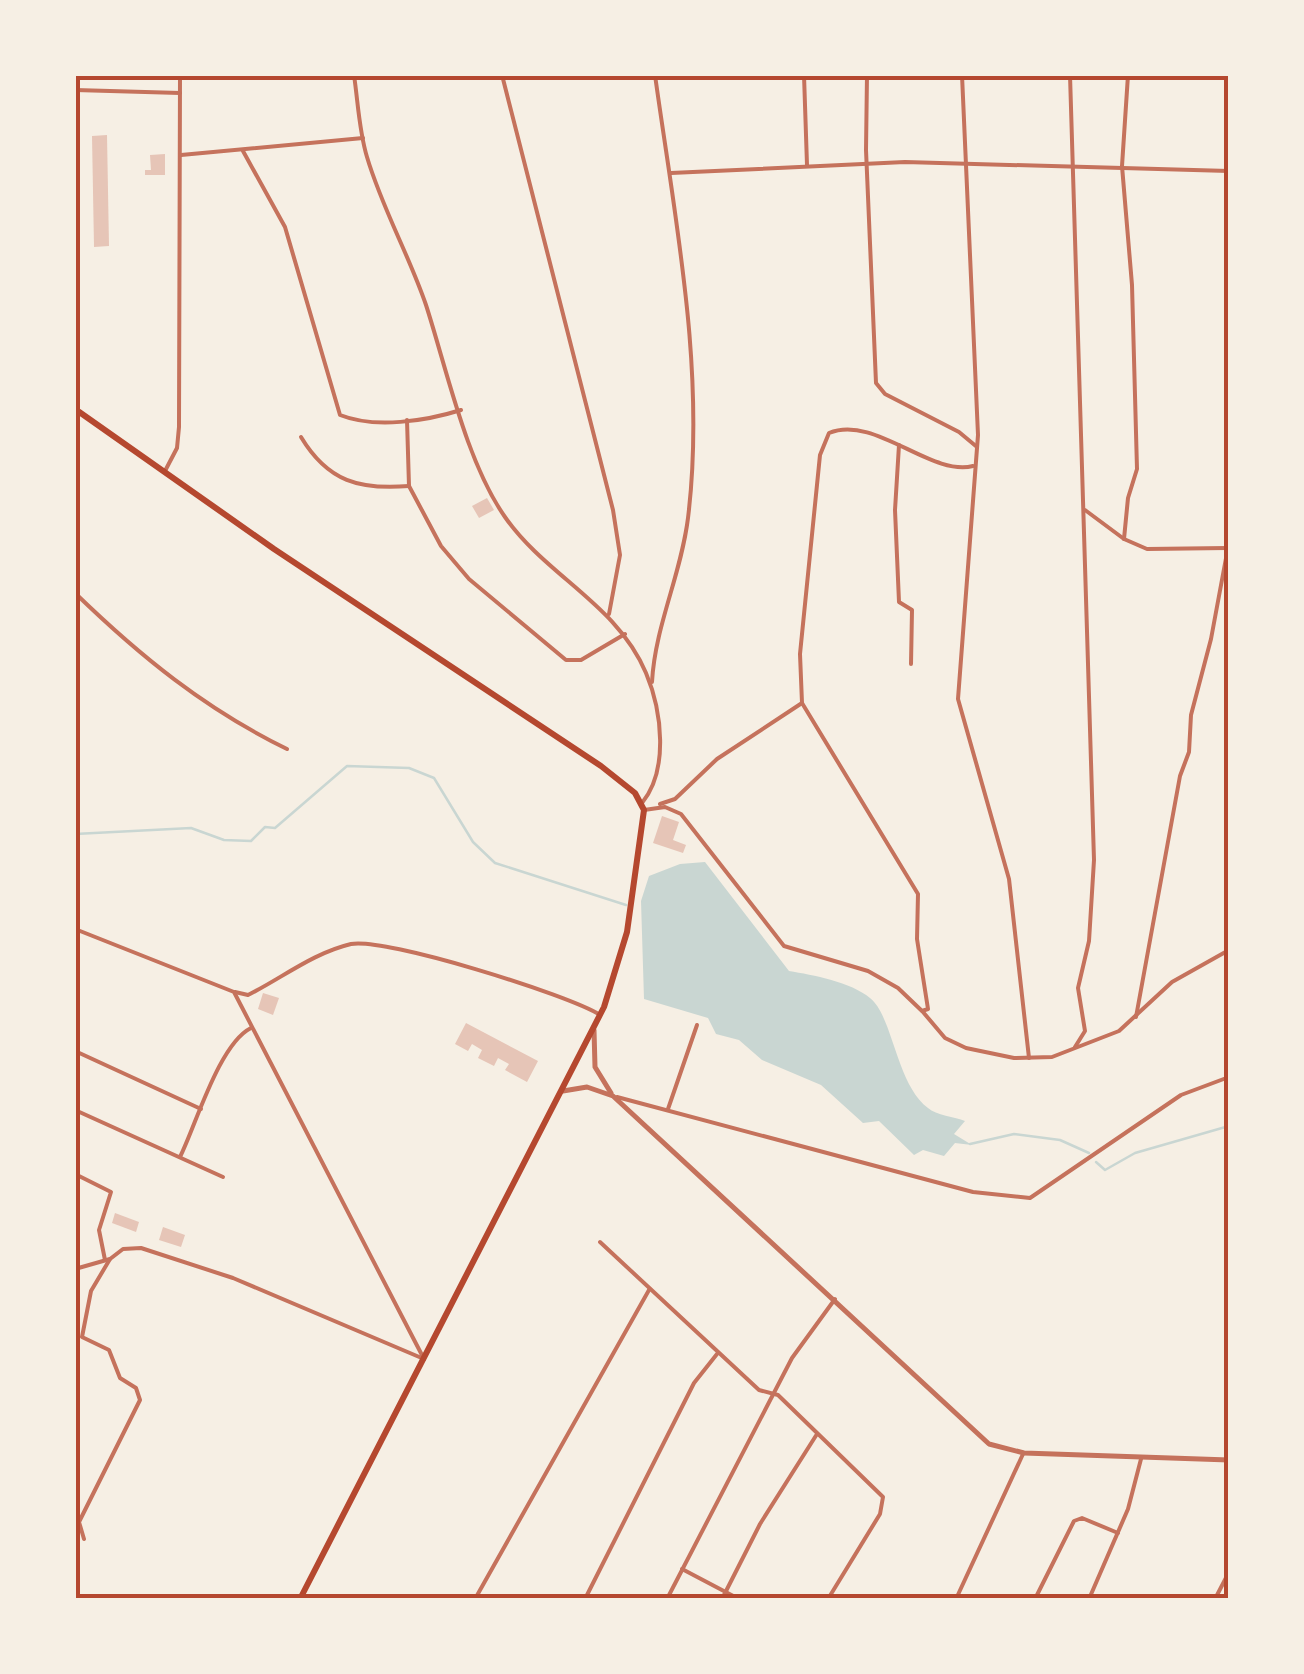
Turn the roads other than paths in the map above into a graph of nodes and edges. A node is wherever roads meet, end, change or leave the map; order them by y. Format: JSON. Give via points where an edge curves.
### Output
{"nodes":[{"id":1,"x":180,"y":75,"type":"edge"},
{"id":2,"x":354,"y":75,"type":"edge"},
{"id":3,"x":502,"y":75,"type":"edge"},
{"id":4,"x":655,"y":75,"type":"edge"},
{"id":5,"x":804,"y":75,"type":"edge"},
{"id":6,"x":867,"y":75,"type":"edge"},
{"id":7,"x":962,"y":75,"type":"edge"},
{"id":8,"x":1070,"y":75,"type":"edge"},
{"id":9,"x":1128,"y":75,"type":"edge"},
{"id":10,"x":75,"y":90,"type":"edge"},
{"id":11,"x":180,"y":93,"type":"junction"},
{"id":12,"x":363,"y":138,"type":"junction"},
{"id":13,"x":243,"y":151,"type":"junction"},
{"id":14,"x":180,"y":155,"type":"junction"},
{"id":15,"x":964,"y":163,"type":"junction"},
{"id":16,"x":866,"y":164,"type":"junction"},
{"id":17,"x":1074,"y":164,"type":"junction"},
{"id":18,"x":807,"y":166,"type":"junction"},
{"id":19,"x":1122,"y":166,"type":"junction"},
{"id":20,"x":1229,"y":171,"type":"edge"},
{"id":21,"x":671,"y":173,"type":"junction"},
{"id":22,"x":75,"y":409,"type":"edge"},
{"id":23,"x":460,"y":410,"type":"junction"},
{"id":24,"x":406,"y":419,"type":"junction"},
{"id":25,"x":301,"y":437,"type":"dead end"},
{"id":26,"x":899,"y":444,"type":"junction"},
{"id":27,"x":977,"y":453,"type":"junction"},
{"id":28,"x":973,"y":466,"type":"junction"},
{"id":29,"x":165,"y":471,"type":"junction"},
{"id":30,"x":408,"y":486,"type":"junction"},
{"id":31,"x":1085,"y":510,"type":"junction"},
{"id":32,"x":1124,"y":539,"type":"junction"},
{"id":33,"x":1229,"y":546,"type":"edge"},
{"id":34,"x":75,"y":593,"type":"edge"},
{"id":35,"x":608,"y":615,"type":"junction"},
{"id":36,"x":624,"y":634,"type":"junction"},
{"id":37,"x":912,"y":664,"type":"dead end"},
{"id":38,"x":652,"y":686,"type":"junction"},
{"id":39,"x":802,"y":703,"type":"junction"},
{"id":40,"x":287,"y":749,"type":"dead end"},
{"id":41,"x":643,"y":806,"type":"junction"},
{"id":42,"x":656,"y":806,"type":"junction"},
{"id":43,"x":75,"y":929,"type":"edge"},
{"id":44,"x":1229,"y":950,"type":"edge"},
{"id":45,"x":234,"y":992,"type":"junction"},
{"id":46,"x":922,"y":1011,"type":"junction"},
{"id":47,"x":600,"y":1015,"type":"junction"},
{"id":48,"x":1136,"y":1017,"type":"junction"},
{"id":49,"x":594,"y":1026,"type":"junction"},
{"id":50,"x":697,"y":1026,"type":"dead end"},
{"id":51,"x":252,"y":1027,"type":"junction"},
{"id":52,"x":1075,"y":1047,"type":"junction"},
{"id":53,"x":75,"y":1051,"type":"edge"},
{"id":54,"x":1029,"y":1058,"type":"junction"},
{"id":55,"x":1229,"y":1078,"type":"edge"},
{"id":56,"x":560,"y":1092,"type":"junction"},
{"id":57,"x":613,"y":1096,"type":"junction"},
{"id":58,"x":201,"y":1109,"type":"junction"},
{"id":59,"x":75,"y":1110,"type":"edge"},
{"id":60,"x":668,"y":1110,"type":"junction"},
{"id":61,"x":180,"y":1158,"type":"junction"},
{"id":62,"x":75,"y":1174,"type":"edge"},
{"id":63,"x":222,"y":1178,"type":"dead end"},
{"id":64,"x":600,"y":1242,"type":"dead end"},
{"id":65,"x":108,"y":1260,"type":"junction"},
{"id":66,"x":75,"y":1270,"type":"edge"},
{"id":67,"x":650,"y":1289,"type":"junction"},
{"id":68,"x":834,"y":1300,"type":"junction"},
{"id":69,"x":717,"y":1354,"type":"junction"},
{"id":70,"x":424,"y":1359,"type":"junction"},
{"id":71,"x":773,"y":1394,"type":"junction"},
{"id":72,"x":818,"y":1433,"type":"junction"},
{"id":73,"x":1024,"y":1453,"type":"junction"},
{"id":74,"x":1141,"y":1457,"type":"junction"},
{"id":75,"x":1229,"y":1460,"type":"edge"},
{"id":76,"x":1118,"y":1533,"type":"junction"},
{"id":77,"x":84,"y":1540,"type":"dead end"},
{"id":78,"x":682,"y":1569,"type":"junction"},
{"id":79,"x":1229,"y":1572,"type":"edge"},
{"id":80,"x":725,"y":1592,"type":"junction"},
{"id":81,"x":300,"y":1599,"type":"edge"},
{"id":82,"x":475,"y":1599,"type":"edge"},
{"id":83,"x":585,"y":1599,"type":"edge"},
{"id":84,"x":667,"y":1599,"type":"edge"},
{"id":85,"x":722,"y":1599,"type":"edge"},
{"id":86,"x":739,"y":1599,"type":"edge"},
{"id":87,"x":828,"y":1599,"type":"edge"},
{"id":88,"x":956,"y":1599,"type":"edge"},
{"id":89,"x":1035,"y":1599,"type":"edge"},
{"id":90,"x":1089,"y":1599,"type":"edge"},
{"id":91,"x":1215,"y":1599,"type":"edge"}],
"edges":[{"from":1,"to":11,"type":"street"},
{"from":2,"to":12,"type":"street"},
{"from":3,"to":35,"type":"street","via":[[620,543]]},
{"from":4,"to":21,"type":"street"},
{"from":5,"to":18,"type":"street"},
{"from":6,"to":16,"type":"street"},
{"from":7,"to":15,"type":"street"},
{"from":8,"to":17,"type":"street"},
{"from":9,"to":19,"type":"street"},
{"from":10,"to":11,"type":"street"},
{"from":11,"to":14,"type":"street"},
{"from":12,"to":13,"type":"street"},
{"from":12,"to":23,"type":"street"},
{"from":13,"to":14,"type":"street"},
{"from":13,"to":24,"type":"street","via":[[284,226],[340,415],[357,422]]},
{"from":14,"to":29,"type":"street","via":[[180,427]]},
{"from":15,"to":16,"type":"street"},
{"from":15,"to":17,"type":"street"},
{"from":15,"to":27,"type":"street"},
{"from":16,"to":18,"type":"street"},
{"from":16,"to":27,"type":"street","via":[[876,383],[972,440]]},
{"from":17,"to":19,"type":"street"},
{"from":17,"to":31,"type":"street"},
{"from":18,"to":21,"type":"street"},
{"from":19,"to":20,"type":"street"},
{"from":19,"to":32,"type":"street","via":[[1137,469]]},
{"from":21,"to":38,"type":"street","via":[[684,278],[691,470],[688,521],[652,650]]},
{"from":22,"to":29,"type":"main road"},
{"from":23,"to":24,"type":"street"},
{"from":23,"to":35,"type":"street","via":[[502,514]]},
{"from":24,"to":30,"type":"street"},
{"from":25,"to":30,"type":"street","via":[[328,468],[359,487]]},
{"from":26,"to":28,"type":"street","via":[[955,467]]},
{"from":26,"to":37,"type":"street","via":[[899,602],[915,619]]},
{"from":26,"to":39,"type":"street","via":[[846,429],[822,442],[800,654]]},
{"from":27,"to":28,"type":"street"},
{"from":28,"to":54,"type":"street","via":[[958,699],[1009,879]]},
{"from":29,"to":41,"type":"main road","via":[[601,766]]},
{"from":30,"to":36,"type":"street","via":[[449,558],[561,658],[581,660]]},
{"from":31,"to":32,"type":"street"},
{"from":31,"to":52,"type":"street","via":[[1094,860],[1089,941],[1078,988],[1085,1031]]},
{"from":32,"to":33,"type":"street","via":[[1156,550]]},
{"from":33,"to":48,"type":"street","via":[[1190,715],[1190,752],[1180,776]]},
{"from":34,"to":40,"type":"street","via":[[172,682]]},
{"from":35,"to":36,"type":"street"},
{"from":36,"to":38,"type":"street"},
{"from":38,"to":41,"type":"street","via":[[658,764]]},
{"from":39,"to":42,"type":"street","via":[[717,759],[675,799]]},
{"from":39,"to":46,"type":"street","via":[[918,894],[920,966],[930,1004]]},
{"from":41,"to":42,"type":"street"},
{"from":41,"to":47,"type":"main road","via":[[628,932]]},
{"from":42,"to":46,"type":"street","via":[[680,814],[784,946],[868,972]]},
{"from":43,"to":45,"type":"street"},
{"from":44,"to":48,"type":"street","via":[[1172,982]]},
{"from":45,"to":47,"type":"street","via":[[248,995],[340,948],[374,942]]},
{"from":45,"to":51,"type":"street"},
{"from":46,"to":54,"type":"street","via":[[954,1044]]},
{"from":47,"to":49,"type":"main road"},
{"from":48,"to":52,"type":"street"},
{"from":49,"to":56,"type":"main road"},
{"from":49,"to":57,"type":"street","via":[[595,1067]]},
{"from":50,"to":60,"type":"street"},
{"from":51,"to":58,"type":"street","via":[[228,1052]]},
{"from":51,"to":70,"type":"street"},
{"from":52,"to":54,"type":"street"},
{"from":53,"to":58,"type":"street"},
{"from":55,"to":60,"type":"street","via":[[1181,1095],[1030,1198],[973,1192]]},
{"from":56,"to":57,"type":"street","via":[[588,1087]]},
{"from":56,"to":70,"type":"main road"},
{"from":57,"to":60,"type":"street"},
{"from":57,"to":68,"type":"street"},
{"from":58,"to":61,"type":"street"},
{"from":59,"to":61,"type":"street"},
{"from":61,"to":63,"type":"street"},
{"from":62,"to":65,"type":"street","via":[[110,1192],[99,1230]]},
{"from":64,"to":67,"type":"street"},
{"from":65,"to":66,"type":"street"},
{"from":65,"to":70,"type":"street","via":[[130,1248],[176,1258]]},
{"from":65,"to":77,"type":"street","via":[[91,1291],[82,1337],[109,1350],[120,1378],[136,1388],[140,1400],[79,1522]]},
{"from":67,"to":69,"type":"street"},
{"from":67,"to":82,"type":"street"},
{"from":68,"to":71,"type":"street","via":[[804,1337]]},
{"from":68,"to":73,"type":"street","via":[[972,1431],[1000,1450]]},
{"from":69,"to":71,"type":"street","via":[[765,1395]]},
{"from":69,"to":83,"type":"street","via":[[694,1383]]},
{"from":70,"to":81,"type":"main road"},
{"from":71,"to":72,"type":"street"},
{"from":71,"to":78,"type":"street"},
{"from":72,"to":80,"type":"street"},
{"from":72,"to":87,"type":"street","via":[[883,1497],[880,1514]]},
{"from":73,"to":74,"type":"street"},
{"from":73,"to":88,"type":"street"},
{"from":74,"to":75,"type":"street"},
{"from":74,"to":76,"type":"street"},
{"from":76,"to":89,"type":"street","via":[[1074,1521]]},
{"from":76,"to":90,"type":"street"},
{"from":78,"to":80,"type":"street"},
{"from":78,"to":84,"type":"street"},
{"from":79,"to":91,"type":"street"},
{"from":80,"to":85,"type":"street"},
{"from":80,"to":86,"type":"street"}]}
